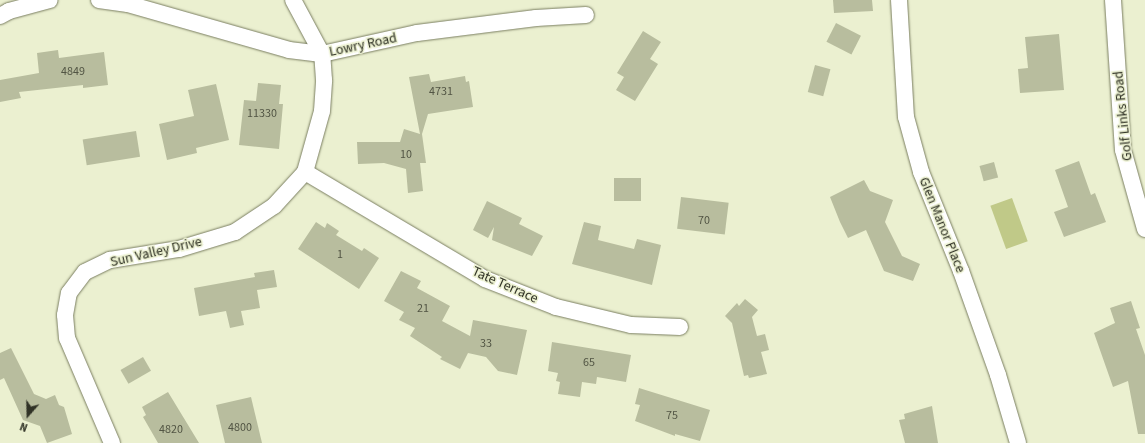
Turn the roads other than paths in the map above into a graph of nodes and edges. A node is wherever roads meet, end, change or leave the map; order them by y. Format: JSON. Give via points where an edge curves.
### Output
{"nodes":[{"id":1,"x":50,"y":0,"type":"edge"},
{"id":2,"x":99,"y":0,"type":"edge"},
{"id":3,"x":293,"y":0,"type":"edge"},
{"id":4,"x":899,"y":0,"type":"edge"},
{"id":5,"x":1113,"y":0,"type":"edge"},
{"id":6,"x":586,"y":15,"type":"dead end"},
{"id":7,"x":0,"y":16,"type":"edge"},
{"id":8,"x":322,"y":54,"type":"junction"},
{"id":9,"x":305,"y":172,"type":"junction"},
{"id":10,"x":1145,"y":229,"type":"edge"},
{"id":11,"x":680,"y":327,"type":"dead end"},
{"id":12,"x":112,"y":443,"type":"edge"},
{"id":13,"x":1018,"y":443,"type":"edge"}],
"edges":[{"from":1,"to":7,"type":"street","via":[[9,11]]},
{"from":2,"to":8,"type":"street","name":"Lowry Road","via":[[128,4],[289,50]]},
{"from":3,"to":8,"type":"street","name":"Sun Valley Drive"},
{"from":4,"to":13,"type":"street","name":"Glen Manor Place","via":[[906,117],[913,144],[921,172],[993,360]]},
{"from":5,"to":10,"type":"street","name":"Golf Links Road","via":[[1123,150]]},
{"from":6,"to":8,"type":"street","name":"Lowry Road","via":[[536,18],[417,34]]},
{"from":8,"to":9,"type":"street","name":"Sun Valley Drive","via":[[322,111]]},
{"from":9,"to":11,"type":"street","name":"Tate Terrace","via":[[485,279],[556,307],[631,325]]},
{"from":9,"to":12,"type":"street","name":"Sun Valley Drive","via":[[274,206],[235,232],[179,249],[110,260],[85,272],[69,292],[65,315],[67,338]]}]}
